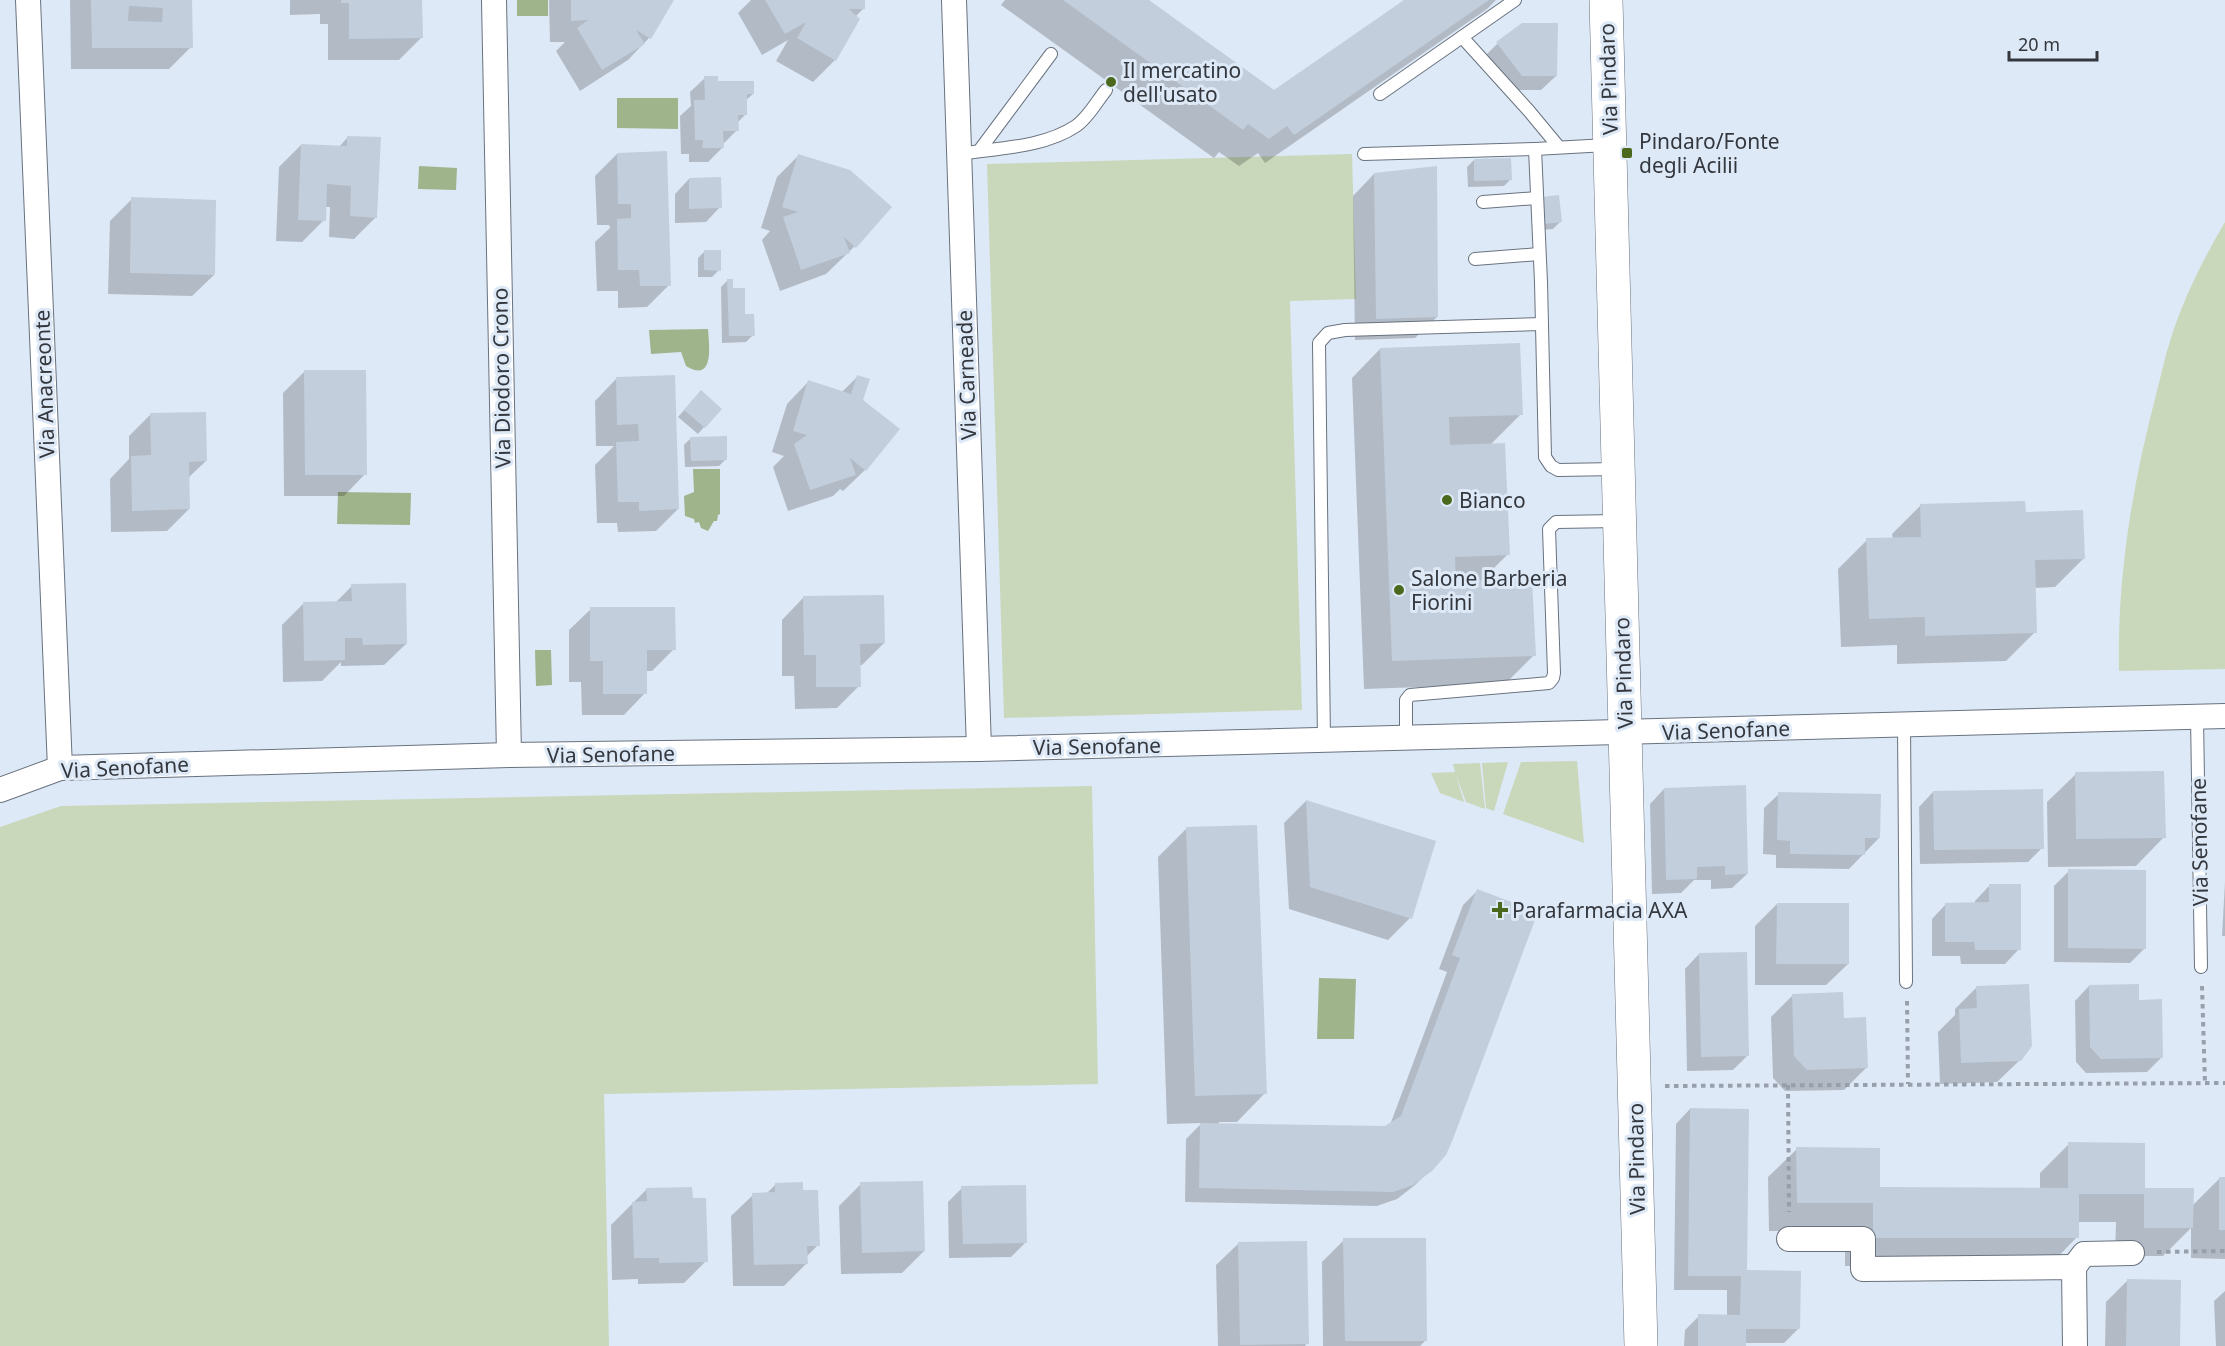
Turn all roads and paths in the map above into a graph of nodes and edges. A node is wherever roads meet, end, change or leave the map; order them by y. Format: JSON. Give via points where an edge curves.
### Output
{"nodes":[{"id":1,"x":28,"y":0,"type":"edge"},
{"id":2,"x":494,"y":0,"type":"edge"},
{"id":3,"x":954,"y":0,"type":"edge"},
{"id":4,"x":1515,"y":0,"type":"edge"},
{"id":5,"x":1606,"y":0,"type":"edge"},
{"id":6,"x":1462,"y":37,"type":"junction"},
{"id":7,"x":1051,"y":54,"type":"dead end"},
{"id":8,"x":1106,"y":90,"type":"dead end"},
{"id":9,"x":1380,"y":94,"type":"dead end"},
{"id":10,"x":1610,"y":145,"type":"junction"},
{"id":11,"x":1558,"y":146,"type":"junction"},
{"id":12,"x":1535,"y":149,"type":"junction"},
{"id":13,"x":969,"y":152,"type":"junction"},
{"id":14,"x":1364,"y":154,"type":"dead end"},
{"id":15,"x":1537,"y":198,"type":"junction"},
{"id":16,"x":1483,"y":202,"type":"dead end"},
{"id":17,"x":1539,"y":254,"type":"junction"},
{"id":18,"x":1475,"y":259,"type":"dead end"},
{"id":19,"x":1541,"y":324,"type":"junction"},
{"id":20,"x":1618,"y":469,"type":"junction"},
{"id":21,"x":1619,"y":520,"type":"junction"},
{"id":22,"x":2225,"y":716,"type":"edge"},
{"id":23,"x":2197,"y":717,"type":"junction"},
{"id":24,"x":1904,"y":724,"type":"junction"},
{"id":25,"x":1625,"y":733,"type":"junction"},
{"id":26,"x":1406,"y":739,"type":"junction"},
{"id":27,"x":1324,"y":741,"type":"junction"},
{"id":28,"x":979,"y":749,"type":"junction"},
{"id":29,"x":509,"y":756,"type":"junction"},
{"id":30,"x":60,"y":768,"type":"junction"},
{"id":31,"x":0,"y":790,"type":"edge"},
{"id":32,"x":2201,"y":967,"type":"joint"},
{"id":33,"x":1906,"y":982,"type":"joint"},
{"id":34,"x":2205,"y":1083,"type":"junction"},
{"id":35,"x":2225,"y":1083,"type":"edge"},
{"id":36,"x":1908,"y":1084,"type":"junction"},
{"id":37,"x":1788,"y":1085,"type":"junction"},
{"id":38,"x":1634,"y":1086,"type":"junction"},
{"id":39,"x":1789,"y":1239,"type":"joint"},
{"id":40,"x":2225,"y":1251,"type":"edge"},
{"id":41,"x":2132,"y":1253,"type":"joint"},
{"id":42,"x":2074,"y":1267,"type":"junction"},
{"id":43,"x":1641,"y":1346,"type":"edge"},
{"id":44,"x":2075,"y":1346,"type":"edge"}],
"edges":[{"from":1,"to":30,"type":"street","name":"Via Anacreonte"},
{"from":2,"to":29,"type":"street","name":"Via Diodoro Crono"},
{"from":3,"to":13,"type":"street","name":"Via Carneade"},
{"from":4,"to":6,"type":"lane"},
{"from":5,"to":10,"type":"street","name":"Via Pindaro"},
{"from":6,"to":9,"type":"lane"},
{"from":6,"to":11,"type":"lane"},
{"from":7,"to":13,"type":"lane"},
{"from":8,"to":13,"type":"lane","via":[[1077,125],[1019,146]]},
{"from":10,"to":11,"type":"lane"},
{"from":10,"to":20,"type":"street","name":"Via Pindaro"},
{"from":11,"to":12,"type":"lane"},
{"from":12,"to":14,"type":"lane"},
{"from":12,"to":15,"type":"lane"},
{"from":13,"to":28,"type":"street","name":"Via Carneade"},
{"from":15,"to":16,"type":"lane"},
{"from":15,"to":17,"type":"lane"},
{"from":17,"to":18,"type":"lane"},
{"from":17,"to":19,"type":"lane"},
{"from":19,"to":20,"type":"lane","via":[[1545,457],[1558,470]]},
{"from":19,"to":27,"type":"lane","via":[[1345,330],[1328,333],[1319,343]]},
{"from":20,"to":21,"type":"street","name":"Via Pindaro"},
{"from":21,"to":25,"type":"street","name":"Via Pindaro"},
{"from":21,"to":26,"type":"lane","via":[[1556,522],[1549,529],[1553,678],[1548,683],[1410,695],[1406,700]]},
{"from":22,"to":23,"type":"street","name":"Via Senofane"},
{"from":23,"to":24,"type":"street","name":"Via Senofane"},
{"from":23,"to":32,"type":"lane","name":"Via Senofane"},
{"from":24,"to":25,"type":"street","name":"Via Senofane"},
{"from":24,"to":33,"type":"lane"},
{"from":25,"to":26,"type":"street","name":"Via Senofane"},
{"from":25,"to":38,"type":"street","name":"Via Pindaro"},
{"from":26,"to":27,"type":"street","name":"Via Senofane"},
{"from":27,"to":28,"type":"street","name":"Via Senofane"},
{"from":28,"to":29,"type":"street","name":"Via Senofane"},
{"from":29,"to":30,"type":"street","name":"Via Senofane"},
{"from":30,"to":31,"type":"street","name":"Via Senofane"},
{"from":32,"to":34,"type":"path"},
{"from":33,"to":36,"type":"path"},
{"from":34,"to":35,"type":"path"},
{"from":34,"to":36,"type":"path"},
{"from":36,"to":37,"type":"path"},
{"from":37,"to":38,"type":"path"},
{"from":37,"to":39,"type":"path"},
{"from":38,"to":43,"type":"street","name":"Via Pindaro"},
{"from":39,"to":42,"type":"street","via":[[1863,1239],[1863,1269]]},
{"from":40,"to":41,"type":"path"},
{"from":41,"to":42,"type":"street","via":[[2084,1254]]},
{"from":42,"to":44,"type":"street"}]}
